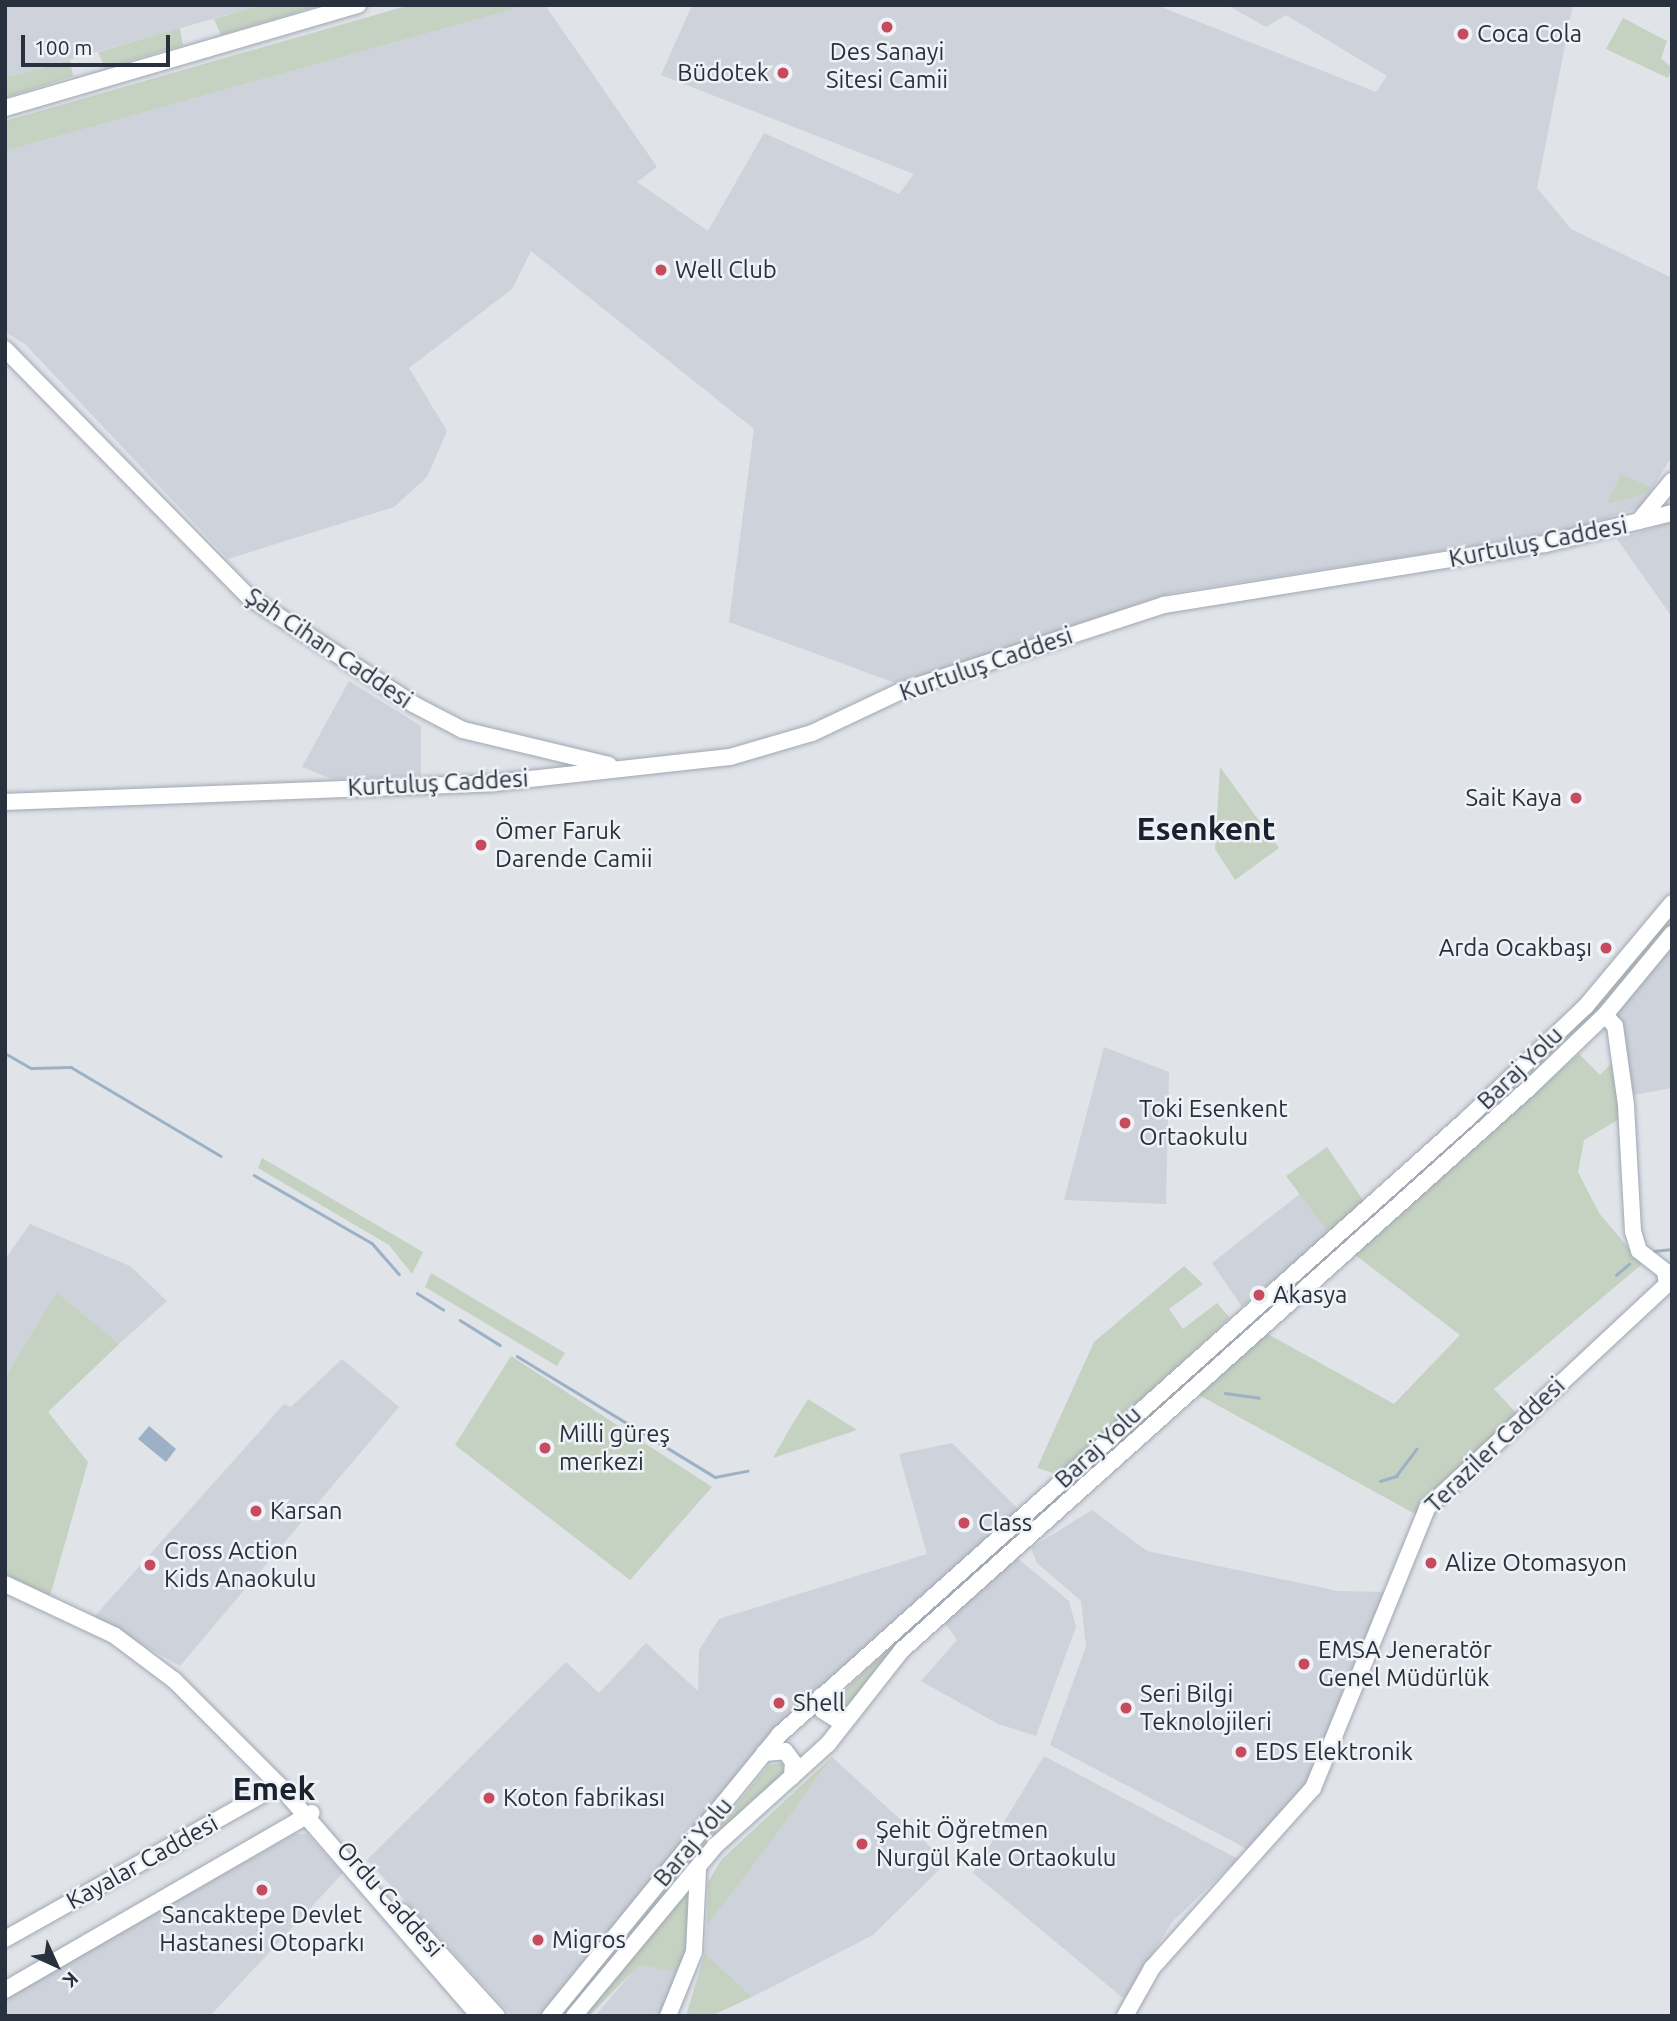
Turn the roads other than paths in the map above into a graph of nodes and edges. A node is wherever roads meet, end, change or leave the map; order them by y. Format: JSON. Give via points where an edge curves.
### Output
{"nodes":[{"id":1,"x":358,"y":5,"type":"edge"},
{"id":2,"x":5,"y":108,"type":"edge"},
{"id":3,"x":5,"y":349,"type":"edge"},
{"id":4,"x":1666,"y":487,"type":"edge"},
{"id":5,"x":1670,"y":515,"type":"edge"},
{"id":6,"x":1639,"y":522,"type":"junction"},
{"id":7,"x":535,"y":750,"type":"junction"},
{"id":8,"x":618,"y":766,"type":"junction"},
{"id":9,"x":527,"y":780,"type":"junction"},
{"id":10,"x":5,"y":802,"type":"edge"},
{"id":11,"x":1672,"y":903,"type":"edge"},
{"id":12,"x":1672,"y":934,"type":"edge"},
{"id":13,"x":1605,"y":1015,"type":"junction"},
{"id":14,"x":1244,"y":1314,"type":"junction"},
{"id":15,"x":1257,"y":1329,"type":"junction"},
{"id":16,"x":5,"y":1584,"type":"edge"},
{"id":17,"x":821,"y":1696,"type":"junction"},
{"id":18,"x":842,"y":1723,"type":"junction"},
{"id":19,"x":764,"y":1753,"type":"junction"},
{"id":20,"x":792,"y":1777,"type":"junction"},
{"id":21,"x":279,"y":1785,"type":"junction"},
{"id":22,"x":309,"y":1816,"type":"junction"},
{"id":23,"x":700,"y":1865,"type":"junction"},
{"id":24,"x":5,"y":1938,"type":"edge"},
{"id":25,"x":5,"y":1990,"type":"edge"},
{"id":26,"x":479,"y":2016,"type":"edge"},
{"id":27,"x":497,"y":2016,"type":"edge"},
{"id":28,"x":551,"y":2016,"type":"edge"},
{"id":29,"x":573,"y":2016,"type":"edge"},
{"id":30,"x":668,"y":2016,"type":"edge"},
{"id":31,"x":1125,"y":2016,"type":"edge"}],
"edges":[{"from":1,"to":2,"type":"main road"},
{"from":3,"to":7,"type":"main road","name":"Şah Cihan Caddesi","via":[[249,597],[413,705],[463,730]]},
{"from":4,"to":5,"type":"main road","via":[[1662,505]]},
{"from":4,"to":6,"type":"main road","name":"Kurtuluş Caddesi"},
{"from":5,"to":6,"type":"main road","name":"Kurtuluş Caddesi"},
{"from":6,"to":8,"type":"main road","name":"Kurtuluş Caddesi","via":[[1545,544],[1164,605],[901,691],[764,749]]},
{"from":7,"to":8,"type":"main road","name":"Şah Cihan Caddesi"},
{"from":7,"to":9,"type":"main road","via":[[545,765]]},
{"from":8,"to":9,"type":"main road","name":"Kurtuluş Caddesi"},
{"from":9,"to":10,"type":"main road","name":"Kurtuluş Caddesi"},
{"from":11,"to":14,"type":"main road","name":"Baraj Yolu","via":[[1586,1006]]},
{"from":12,"to":13,"type":"main road","name":"Baraj Yolu"},
{"from":13,"to":15,"type":"main road","name":"Baraj Yolu"},
{"from":13,"to":31,"type":"main road","name":"Teraziler Caddesi","via":[[1615,1026],[1626,1105],[1633,1231],[1639,1251],[1665,1271],[1667,1284],[1427,1508],[1313,1788],[1269,1844],[1152,1968]]},
{"from":14,"to":15,"type":"main road"},
{"from":14,"to":17,"type":"main road","name":"Baraj Yolu"},
{"from":15,"to":18,"type":"main road","name":"Baraj Yolu","via":[[902,1650]]},
{"from":16,"to":21,"type":"main road","name":"Ordu Caddesi","via":[[114,1636],[174,1680]]},
{"from":17,"to":18,"type":"main road","via":[[823,1711]]},
{"from":17,"to":19,"type":"main road","name":"Baraj Yolu"},
{"from":18,"to":20,"type":"main road","name":"Baraj Yolu"},
{"from":19,"to":20,"type":"main road","via":[[785,1751],[793,1762]]},
{"from":19,"to":28,"type":"main road","name":"Baraj Yolu"},
{"from":20,"to":23,"type":"main road","name":"Baraj Yolu"},
{"from":21,"to":22,"type":"main road","name":"Ordu Caddesi"},
{"from":21,"to":24,"type":"main road","name":"Kayalar Caddesi"},
{"from":22,"to":25,"type":"main road"},
{"from":22,"to":26,"type":"main road","name":"Ordu Caddesi"},
{"from":22,"to":27,"type":"main road","name":"Ordu Caddesi"},
{"from":23,"to":29,"type":"main road","name":"Baraj Yolu"},
{"from":23,"to":30,"type":"main road","via":[[694,1952]]}]}
